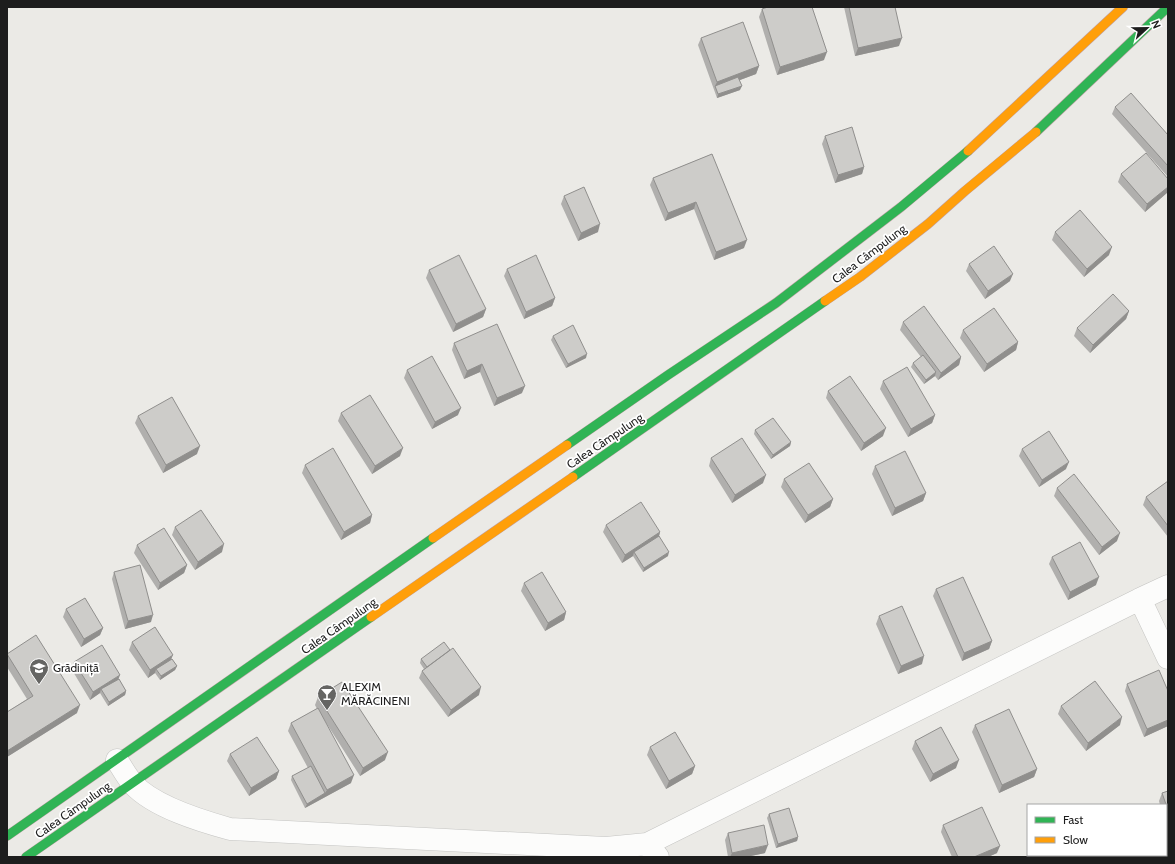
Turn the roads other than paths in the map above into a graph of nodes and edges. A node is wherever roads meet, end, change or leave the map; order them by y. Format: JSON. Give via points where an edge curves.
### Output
{"nodes":[{"id":1,"x":1123,"y":7,"type":"edge"},
{"id":2,"x":1168,"y":7,"type":"edge"},
{"id":3,"x":1168,"y":586,"type":"edge"},
{"id":4,"x":1140,"y":599,"type":"junction"},
{"id":5,"x":1168,"y":658,"type":"edge"},
{"id":6,"x":117,"y":760,"type":"junction"},
{"id":7,"x":133,"y":784,"type":"junction"},
{"id":8,"x":7,"y":836,"type":"edge"},
{"id":9,"x":653,"y":851,"type":"edge"},
{"id":10,"x":26,"y":857,"type":"edge"}],
"edges":[{"from":1,"to":6,"type":"highway","name":"Calea Câmpulung","via":[[957,161],[776,303],[668,375]]},
{"from":2,"to":7,"type":"highway","name":"Calea Câmpulung","via":[[1027,140],[928,224],[860,277]]},
{"from":3,"to":4,"type":"street"},
{"from":4,"to":5,"type":"street"},
{"from":4,"to":9,"type":"street"},
{"from":6,"to":7,"type":"street"},
{"from":6,"to":8,"type":"highway","name":"Calea Câmpulung"},
{"from":7,"to":9,"type":"street","via":[[152,800],[195,819],[230,830]]},
{"from":7,"to":10,"type":"highway","name":"Calea Câmpulung"}]}
